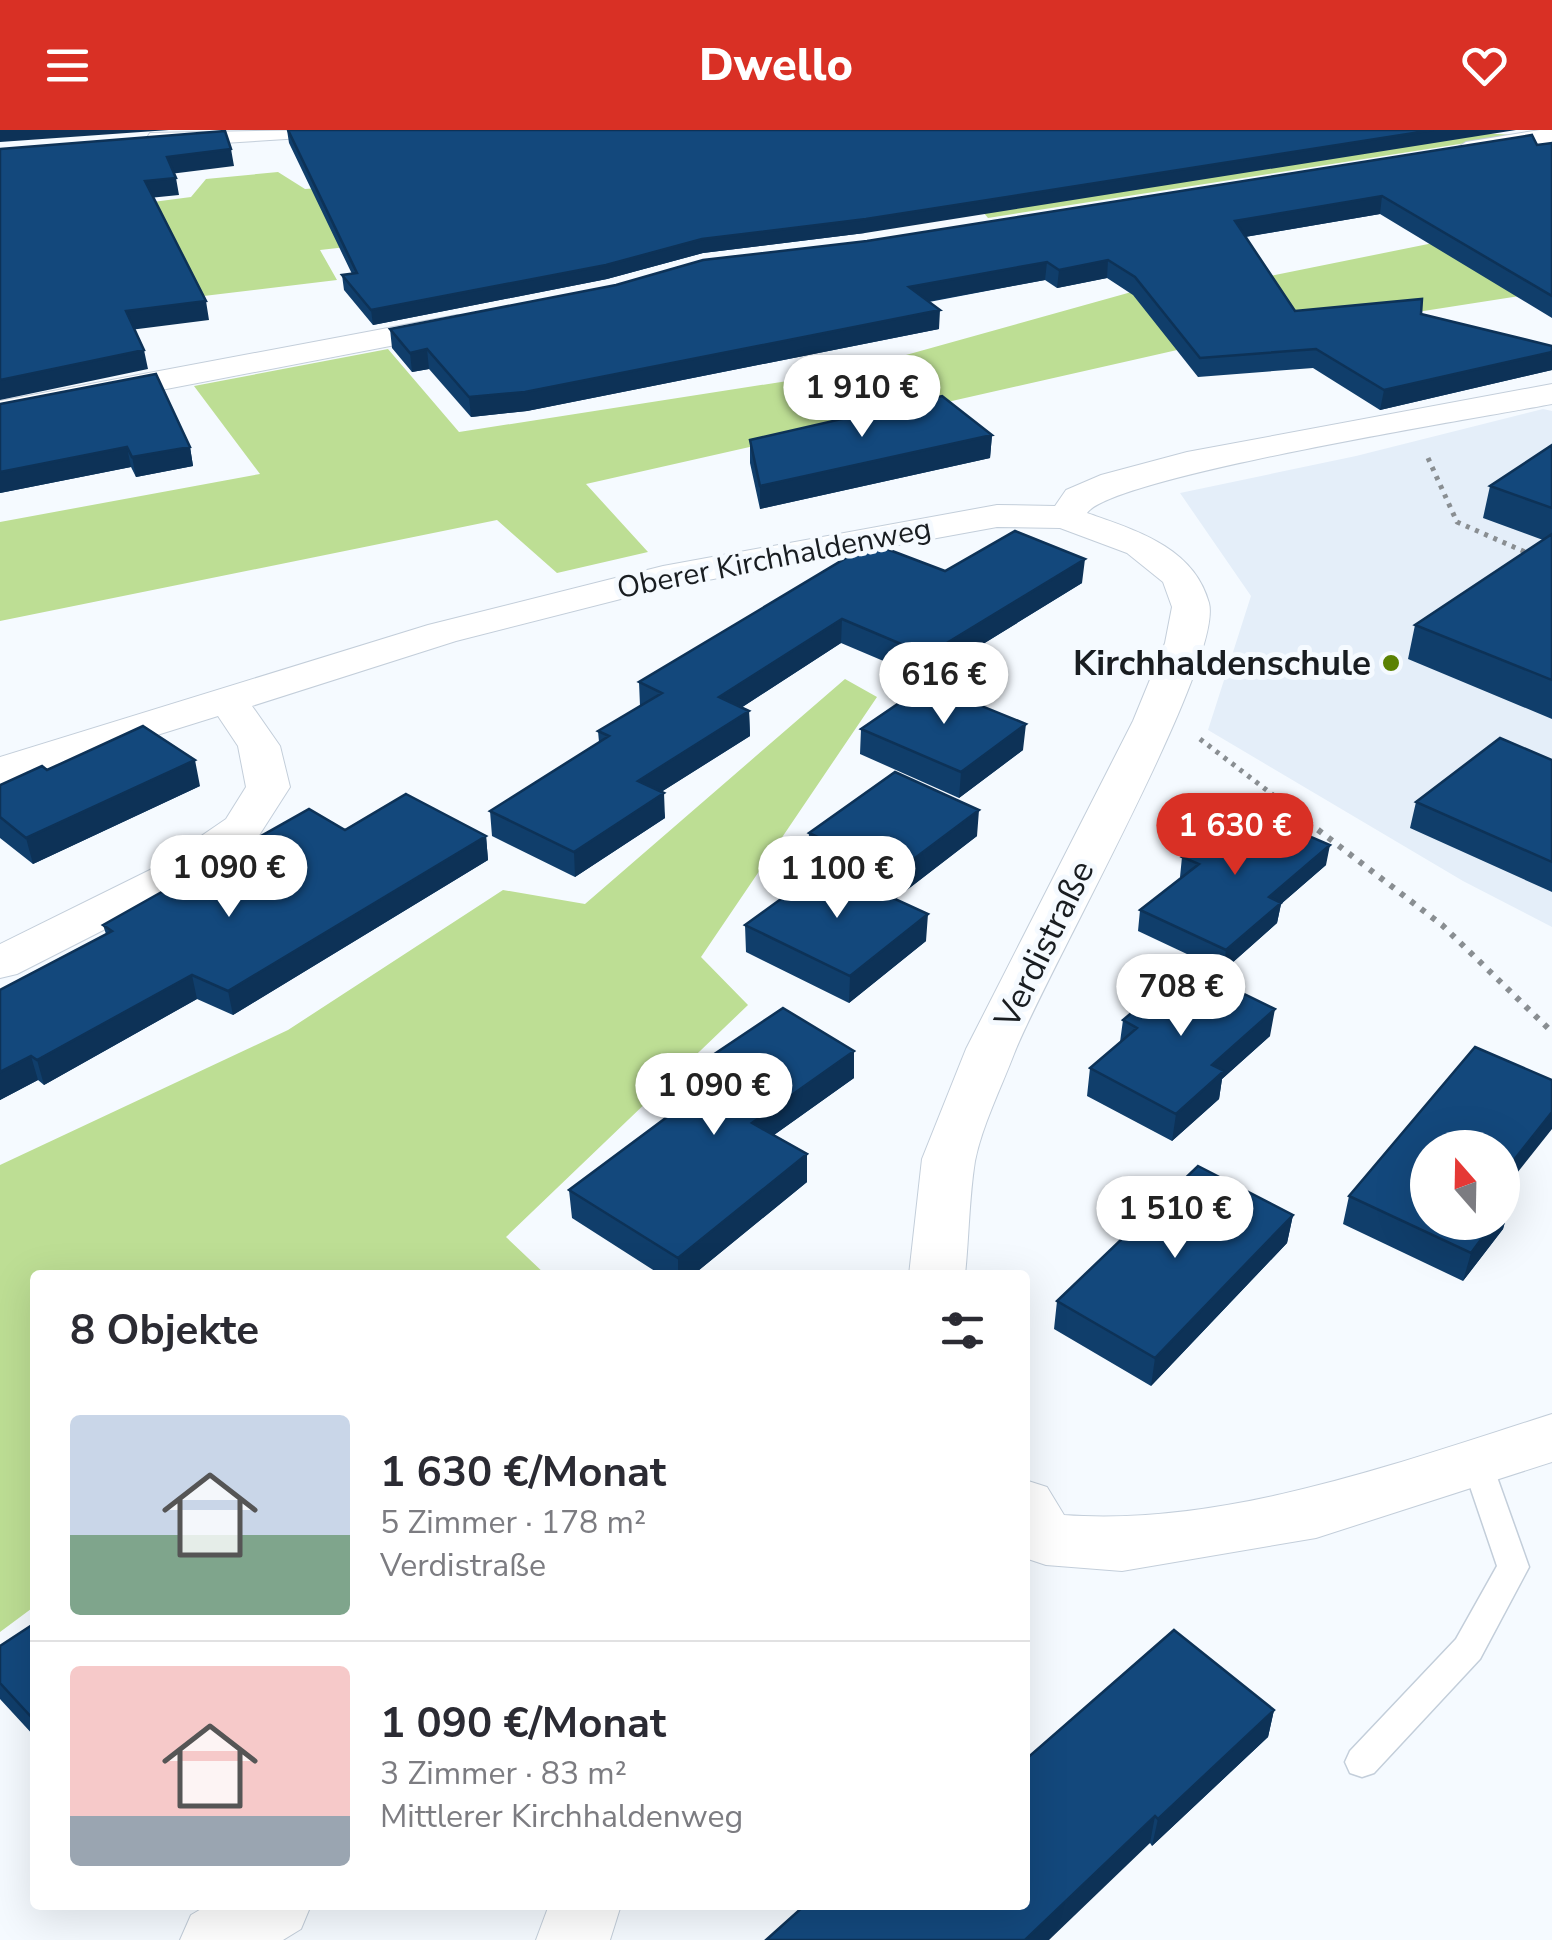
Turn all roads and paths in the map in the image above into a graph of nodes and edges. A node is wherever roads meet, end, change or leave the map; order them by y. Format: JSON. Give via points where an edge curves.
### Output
{"nodes":[{"id":1,"x":302,"y":130,"type":"edge"},
{"id":2,"x":1552,"y":136,"type":"edge"},
{"id":3,"x":140,"y":140,"type":"edge"},
{"id":4,"x":1440,"y":154,"type":"edge"},
{"id":5,"x":483,"y":318,"type":"edge"},
{"id":6,"x":1552,"y":394,"type":"edge"},
{"id":7,"x":0,"y":411,"type":"edge"},
{"id":8,"x":1379,"y":427,"type":"junction"},
{"id":9,"x":1065,"y":517,"type":"junction"},
{"id":10,"x":1542,"y":560,"type":"edge"},
{"id":11,"x":229,"y":702,"type":"junction"},
{"id":12,"x":1228,"y":760,"type":"dead end"},
{"id":13,"x":0,"y":770,"type":"edge"},
{"id":14,"x":0,"y":963,"type":"edge"},
{"id":15,"x":1552,"y":1032,"type":"edge"},
{"id":16,"x":938,"y":1270,"type":"edge"},
{"id":17,"x":1552,"y":1438,"type":"edge"},
{"id":18,"x":1478,"y":1464,"type":"junction"},
{"id":19,"x":1032,"y":1531,"type":"edge"},
{"id":20,"x":1362,"y":1762,"type":"dead end"},
{"id":21,"x":266,"y":1910,"type":"edge"},
{"id":22,"x":583,"y":1910,"type":"edge"},
{"id":23,"x":217,"y":1940,"type":"edge"},
{"id":24,"x":574,"y":1940,"type":"edge"}],
"edges":[{"from":1,"to":3,"type":"street"},
{"from":2,"to":4,"type":"street"},
{"from":5,"to":7,"type":"street"},
{"from":6,"to":8,"type":"street"},
{"from":8,"to":9,"type":"street","via":[[1114,483],[1079,498]]},
{"from":8,"to":10,"type":"path","via":[[1428,456],[1456,522]]},
{"from":9,"to":11,"type":"street","name":"Oberer Kirchhaldenweg","via":[[997,516],[929,526],[664,577],[442,634]]},
{"from":9,"to":16,"type":"street","name":"Verdistraße","via":[[1140,545],[1180,576],[1191,607],[1154,721],[992,1049],[949,1159]]},
{"from":11,"to":13,"type":"street","name":"Oberer Kirchhaldenweg"},
{"from":11,"to":14,"type":"street","via":[[259,746],[268,787],[242,828],[172,877]]},
{"from":12,"to":15,"type":"path","via":[[1442,924]]},
{"from":17,"to":18,"type":"street"},
{"from":18,"to":19,"type":"street","via":[[1316,1513],[1122,1545]]},
{"from":18,"to":20,"type":"lane","via":[[1513,1567],[1468,1649]]},
{"from":21,"to":23,"type":"street"},
{"from":22,"to":24,"type":"street"}]}
